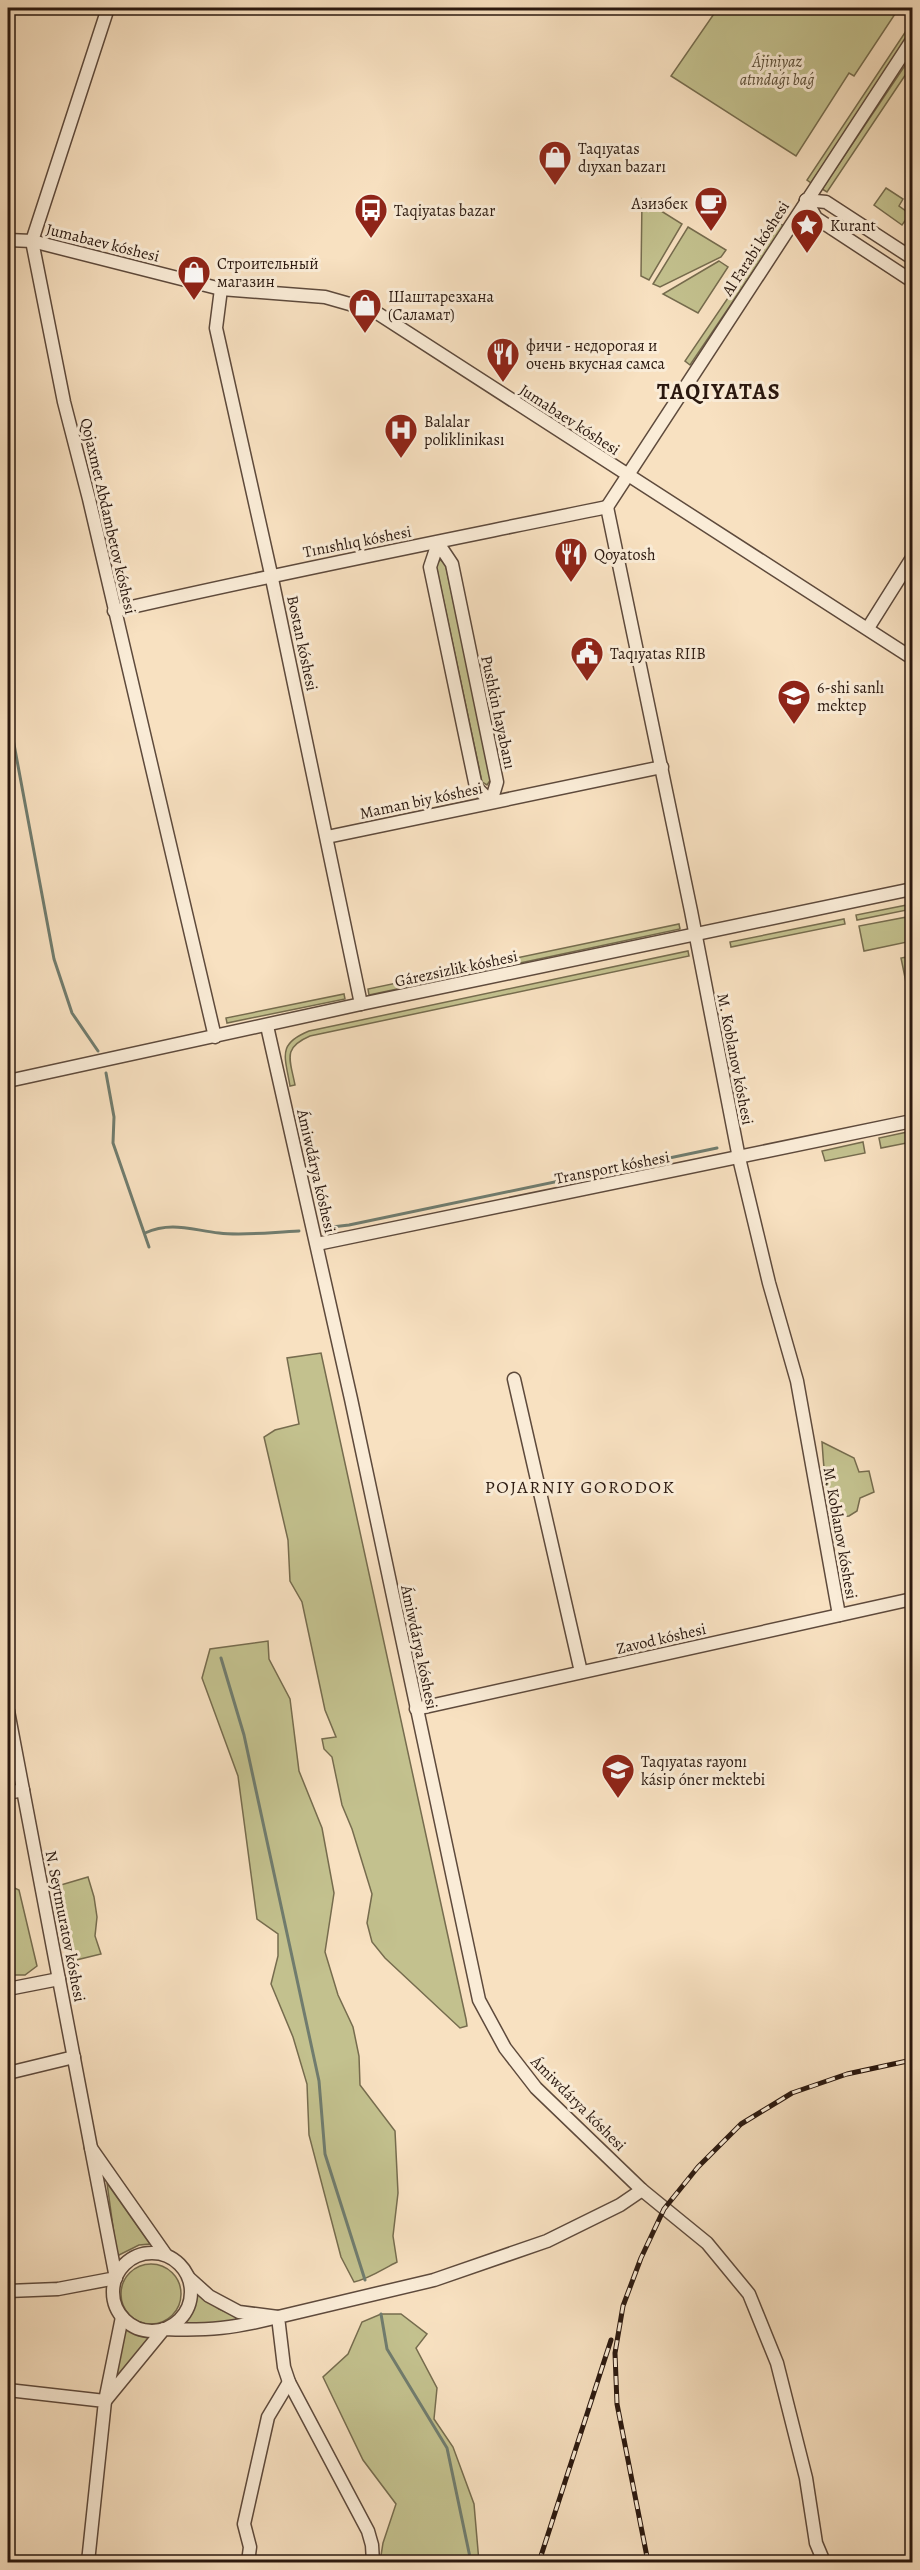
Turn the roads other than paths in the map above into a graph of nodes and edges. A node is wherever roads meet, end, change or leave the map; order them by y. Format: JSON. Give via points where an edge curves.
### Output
{"nodes":[{"id":1,"x":108,"y":8,"type":"edge"},
{"id":2,"x":912,"y":40,"type":"edge"},
{"id":3,"x":806,"y":200,"type":"junction"},
{"id":4,"x":8,"y":240,"type":"edge"},
{"id":5,"x":32,"y":241,"type":"junction"},
{"id":6,"x":912,"y":258,"type":"edge"},
{"id":7,"x":912,"y":281,"type":"edge"},
{"id":8,"x":220,"y":289,"type":"junction"},
{"id":9,"x":627,"y":476,"type":"junction"},
{"id":10,"x":607,"y":507,"type":"junction"},
{"id":11,"x":438,"y":543,"type":"junction"},
{"id":12,"x":912,"y":558,"type":"edge"},
{"id":13,"x":271,"y":574,"type":"junction"},
{"id":14,"x":114,"y":611,"type":"junction"},
{"id":15,"x":868,"y":628,"type":"junction"},
{"id":16,"x":912,"y":658,"type":"edge"},
{"id":17,"x":662,"y":767,"type":"junction"},
{"id":18,"x":491,"y":802,"type":"junction"},
{"id":19,"x":327,"y":837,"type":"junction"},
{"id":20,"x":912,"y":890,"type":"edge"},
{"id":21,"x":696,"y":935,"type":"junction"},
{"id":22,"x":361,"y":1004,"type":"junction"},
{"id":23,"x":267,"y":1026,"type":"junction"},
{"id":24,"x":215,"y":1037,"type":"junction"},
{"id":25,"x":8,"y":1081,"type":"edge"},
{"id":26,"x":912,"y":1121,"type":"edge"},
{"id":27,"x":739,"y":1158,"type":"junction"},
{"id":28,"x":317,"y":1244,"type":"junction"},
{"id":29,"x":514,"y":1379,"type":"dead end"},
{"id":30,"x":912,"y":1599,"type":"edge"},
{"id":31,"x":839,"y":1615,"type":"junction"},
{"id":32,"x":581,"y":1672,"type":"junction"},
{"id":33,"x":416,"y":1709,"type":"junction"},
{"id":34,"x":8,"y":1711,"type":"edge"},
{"id":35,"x":23,"y":1790,"type":"junction"},
{"id":36,"x":8,"y":1793,"type":"edge"},
{"id":37,"x":59,"y":1979,"type":"junction"},
{"id":38,"x":8,"y":1989,"type":"edge"},
{"id":39,"x":74,"y":2057,"type":"junction"},
{"id":40,"x":8,"y":2073,"type":"edge"},
{"id":41,"x":92,"y":2148,"type":"junction"},
{"id":42,"x":642,"y":2190,"type":"junction"},
{"id":43,"x":166,"y":2255,"type":"junction"},
{"id":44,"x":116,"y":2278,"type":"junction"},
{"id":45,"x":189,"y":2278,"type":"junction"},
{"id":46,"x":8,"y":2291,"type":"edge"},
{"id":47,"x":123,"y":2317,"type":"junction"},
{"id":48,"x":278,"y":2317,"type":"junction"},
{"id":49,"x":164,"y":2330,"type":"junction"},
{"id":50,"x":289,"y":2382,"type":"junction"},
{"id":51,"x":8,"y":2390,"type":"edge"},
{"id":52,"x":105,"y":2401,"type":"junction"},
{"id":53,"x":88,"y":2562,"type":"edge"},
{"id":54,"x":248,"y":2562,"type":"edge"},
{"id":55,"x":373,"y":2562,"type":"edge"},
{"id":56,"x":824,"y":2562,"type":"edge"}],
"edges":[{"from":1,"to":5,"type":"street","name":"Qojaxmet Abdambetov kóshesi"},
{"from":2,"to":3,"type":"street","name":"Al Farabi kóshesi"},
{"from":3,"to":6,"type":"street","via":[[826,202]]},
{"from":3,"to":7,"type":"street","via":[[816,218]]},
{"from":3,"to":9,"type":"street","name":"Al Farabi kóshesi"},
{"from":4,"to":5,"type":"street","name":"Jumabaev kóshesi"},
{"from":5,"to":8,"type":"street","name":"Jumabaev kóshesi"},
{"from":5,"to":14,"type":"street","name":"Qojaxmet Abdambetov kóshesi","via":[[64,402]]},
{"from":8,"to":9,"type":"street","name":"Jumabaev kóshesi","via":[[325,297],[374,311]]},
{"from":8,"to":13,"type":"street","name":"Bostan kóshesi","via":[[216,328]]},
{"from":9,"to":10,"type":"street","name":"Al Farabi kóshesi"},
{"from":9,"to":15,"type":"street","name":"Jumabaev kóshesi"},
{"from":10,"to":11,"type":"street","name":"Tınıshlıq kóshesi"},
{"from":10,"to":17,"type":"street","name":"M. Koblanov kóshesi"},
{"from":11,"to":13,"type":"street","name":"Tınıshlıq kóshesi"},
{"from":11,"to":18,"type":"street","name":"Pushkin hayabanı","via":[[452,564],[497,782]]},
{"from":11,"to":18,"type":"street","via":[[430,567],[477,787]]},
{"from":12,"to":15,"type":"street"},
{"from":13,"to":14,"type":"street","name":"Tınıshlıq kóshesi"},
{"from":13,"to":19,"type":"street","name":"Bostan kóshesi"},
{"from":14,"to":24,"type":"street","name":"Qojaxmet Abdambetov kóshesi"},
{"from":15,"to":16,"type":"street","name":"Jumabaev kóshesi"},
{"from":17,"to":18,"type":"street","name":"Maman biy kóshesi"},
{"from":17,"to":21,"type":"street","name":"M. Koblanov kóshesi"},
{"from":18,"to":19,"type":"street","name":"Maman biy kóshesi"},
{"from":19,"to":22,"type":"street","name":"Bostan kóshesi"},
{"from":20,"to":21,"type":"street","name":"Gárezsizlik kóshesi"},
{"from":21,"to":22,"type":"street","name":"Gárezsizlik kóshesi"},
{"from":21,"to":27,"type":"street","name":"M. Koblanov kóshesi"},
{"from":22,"to":23,"type":"street","name":"Gárezsizlik kóshesi"},
{"from":23,"to":24,"type":"street","name":"Gárezsizlik kóshesi"},
{"from":23,"to":28,"type":"street","name":"Ámiwdárya kóshesi"},
{"from":24,"to":25,"type":"street","name":"Gárezsizlik kóshesi"},
{"from":26,"to":27,"type":"street","name":"Transport kóshesi"},
{"from":27,"to":28,"type":"street","name":"Transport kóshesi"},
{"from":27,"to":31,"type":"street","name":"M. Koblanov kóshesi","via":[[797,1381]]},
{"from":28,"to":33,"type":"street","name":"Ámiwdárya kóshesi"},
{"from":29,"to":32,"type":"street"},
{"from":30,"to":31,"type":"street","name":"Zavod kóshesi"},
{"from":31,"to":32,"type":"street","name":"Zavod kóshesi"},
{"from":32,"to":33,"type":"street","name":"Zavod kóshesi"},
{"from":33,"to":42,"type":"street","name":"Ámiwdárya kóshesi","via":[[479,2000],[505,2048],[536,2088]]},
{"from":34,"to":35,"type":"street","name":"N. Seytmuratov kóshesi"},
{"from":35,"to":36,"type":"street"},
{"from":35,"to":37,"type":"street","name":"N. Seytmuratov kóshesi"},
{"from":37,"to":38,"type":"street"},
{"from":37,"to":39,"type":"street","name":"N. Seytmuratov kóshesi"},
{"from":39,"to":40,"type":"street"},
{"from":39,"to":41,"type":"street","name":"N. Seytmuratov kóshesi"},
{"from":41,"to":43,"type":"street"},
{"from":41,"to":44,"type":"street","name":"N. Seytmuratov kóshesi"},
{"from":42,"to":48,"type":"street","via":[[621,2205],[547,2241],[434,2280]]},
{"from":42,"to":56,"type":"street","name":"Ámiwdárya kóshesi","via":[[707,2243],[749,2294],[777,2363],[806,2478],[816,2543]]},
{"from":43,"to":44,"type":"street","via":[[154,2252],[136,2257]]},
{"from":43,"to":45,"type":"street","via":[[184,2268]]},
{"from":44,"to":46,"type":"street","via":[[58,2289]]},
{"from":44,"to":47,"type":"street","via":[[114,2299]]},
{"from":45,"to":48,"type":"street","via":[[209,2296],[239,2313]]},
{"from":45,"to":49,"type":"street","via":[[191,2291],[184,2314]]},
{"from":47,"to":49,"type":"street","via":[[141,2329]]},
{"from":47,"to":52,"type":"street"},
{"from":48,"to":49,"type":"street","via":[[225,2329]]},
{"from":48,"to":50,"type":"street"},
{"from":49,"to":52,"type":"street"},
{"from":50,"to":54,"type":"street","via":[[268,2417],[244,2524],[250,2547]]},
{"from":50,"to":55,"type":"street","via":[[368,2531]]},
{"from":51,"to":52,"type":"street"},
{"from":52,"to":53,"type":"street"}]}
